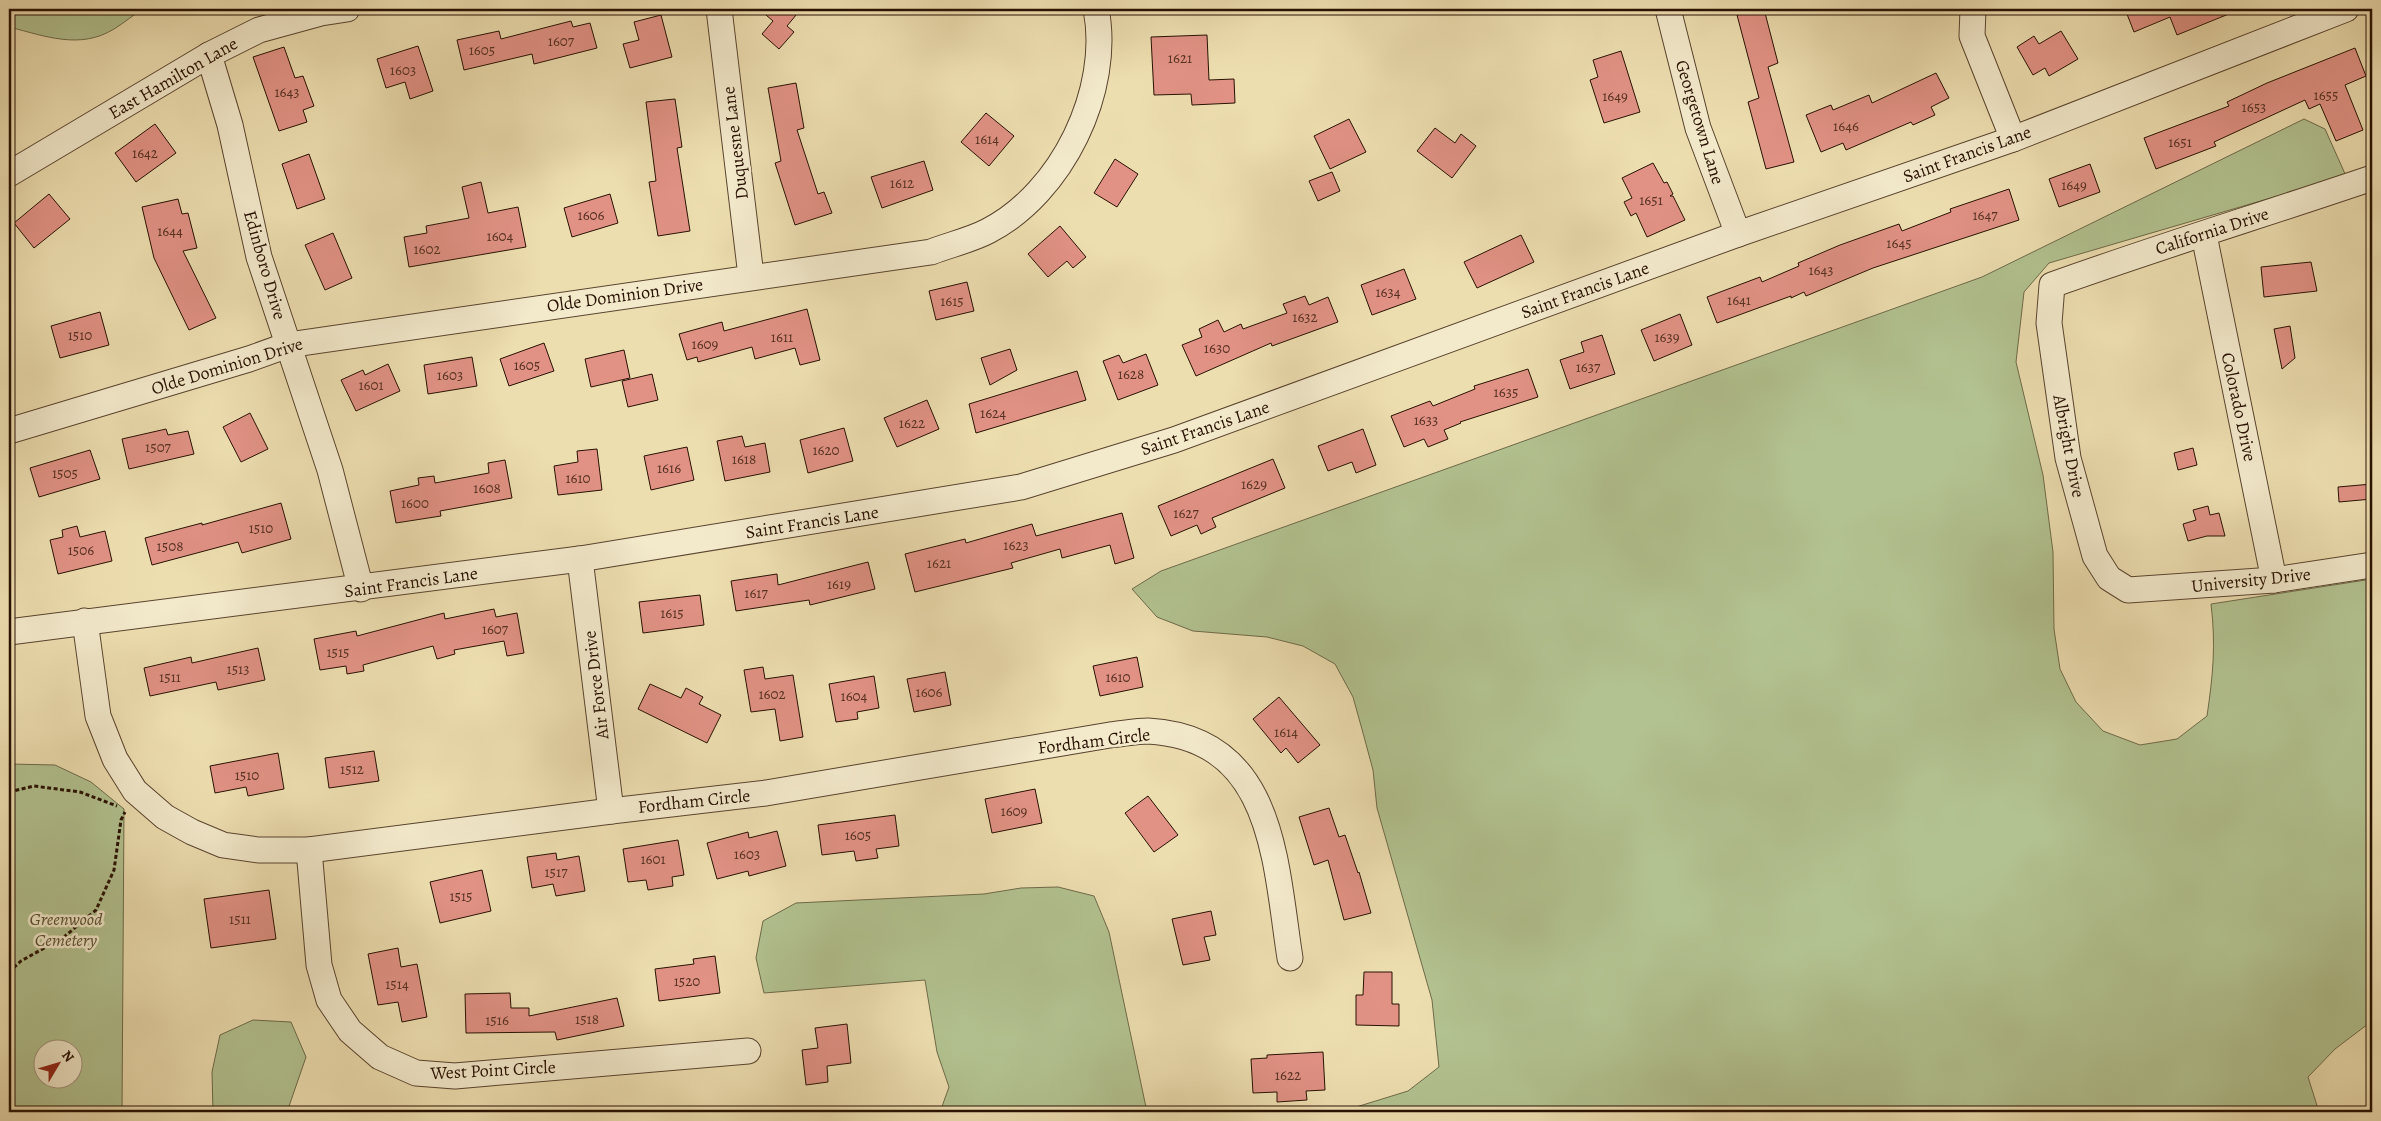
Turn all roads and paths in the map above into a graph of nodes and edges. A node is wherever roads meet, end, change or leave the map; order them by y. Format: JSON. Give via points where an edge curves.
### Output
{"nodes":[{"id":1,"x":347,"y":9,"type":"edge"},
{"id":2,"x":719,"y":9,"type":"edge"},
{"id":3,"x":1096,"y":9,"type":"edge"},
{"id":4,"x":1668,"y":9,"type":"edge"},
{"id":5,"x":1973,"y":9,"type":"edge"},
{"id":6,"x":2346,"y":9,"type":"edge"},
{"id":7,"x":209,"y":54,"type":"junction"},
{"id":8,"x":2013,"y":139,"type":"junction"},
{"id":9,"x":9,"y":174,"type":"edge"},
{"id":10,"x":2372,"y":180,"type":"edge"},
{"id":11,"x":1738,"y":234,"type":"junction"},
{"id":12,"x":2204,"y":235,"type":"junction"},
{"id":13,"x":751,"y":276,"type":"junction"},
{"id":14,"x":2052,"y":285,"type":"joint"},
{"id":15,"x":288,"y":344,"type":"junction"},
{"id":16,"x":9,"y":431,"type":"edge"},
{"id":17,"x":580,"y":559,"type":"junction"},
{"id":18,"x":2372,"y":565,"type":"edge"},
{"id":19,"x":2274,"y":580,"type":"junction"},
{"id":20,"x":361,"y":589,"type":"junction"},
{"id":21,"x":2128,"y":590,"type":"joint"},
{"id":22,"x":85,"y":621,"type":"junction"},
{"id":23,"x":9,"y":632,"type":"edge"},
{"id":24,"x":9,"y":792,"type":"edge"},
{"id":25,"x":611,"y":811,"type":"junction"},
{"id":26,"x":309,"y":850,"type":"junction"},
{"id":27,"x":1290,"y":958,"type":"dead end"},
{"id":28,"x":9,"y":972,"type":"edge"},
{"id":29,"x":748,"y":1051,"type":"dead end"}],
"edges":[{"from":1,"to":7,"type":"street","name":"East Hamilton Lane","via":[[321,12],[259,30]]},
{"from":2,"to":13,"type":"street","name":"Duquesne Lane"},
{"from":3,"to":13,"type":"street","name":"Olde Dominion Drive","via":[[1100,27],[1097,68],[1089,107],[1067,153],[1046,183],[1019,210],[988,232],[931,252]]},
{"from":4,"to":11,"type":"street","name":"Georgetown Lane","via":[[1698,128]]},
{"from":5,"to":8,"type":"street","via":[[1972,36]]},
{"from":6,"to":8,"type":"street","name":"Saint Francis Lane"},
{"from":7,"to":9,"type":"street","name":"East Hamilton Lane"},
{"from":7,"to":15,"type":"street","name":"Edinboro Drive","via":[[230,125],[259,257]]},
{"from":8,"to":11,"type":"street","name":"Saint Francis Lane"},
{"from":10,"to":12,"type":"street","name":"California Drive"},
{"from":11,"to":17,"type":"street","name":"Saint Francis Lane","via":[[1174,440],[1021,487]]},
{"from":12,"to":14,"type":"street","name":"California Drive"},
{"from":12,"to":19,"type":"street","name":"Colorado Drive"},
{"from":13,"to":15,"type":"street","name":"Olde Dominion Drive"},
{"from":14,"to":21,"type":"street","name":"Albright Drive","via":[[2049,323],[2068,458],[2096,556],[2109,578]]},
{"from":15,"to":16,"type":"street","name":"Olde Dominion Drive","via":[[240,362]]},
{"from":15,"to":20,"type":"street","name":"Edinboro Drive","via":[[330,470]]},
{"from":17,"to":20,"type":"street","name":"Saint Francis Lane"},
{"from":17,"to":25,"type":"street","name":"Air Force Drive"},
{"from":18,"to":19,"type":"street","name":"University Drive"},
{"from":19,"to":21,"type":"street","name":"University Drive"},
{"from":20,"to":22,"type":"street","name":"Saint Francis Lane"},
{"from":22,"to":23,"type":"street","name":"Saint Francis Lane"},
{"from":22,"to":26,"type":"street","name":"Fordham Circle","via":[[98,716],[115,759],[135,791],[165,817],[223,845],[258,850]]},
{"from":24,"to":28,"type":"path","via":[[34,786],[80,792],[126,810],[121,820],[114,870],[96,910],[64,937]]},
{"from":25,"to":26,"type":"street","name":"Fordham Circle"},
{"from":25,"to":27,"type":"street","name":"Fordham Circle","via":[[766,793],[1110,735],[1147,731],[1186,737],[1221,755],[1244,778],[1261,808],[1270,835]]},
{"from":26,"to":29,"type":"street","name":"West Point Circle","via":[[320,965],[329,1000],[350,1031],[380,1057],[416,1073],[454,1076]]}]}
